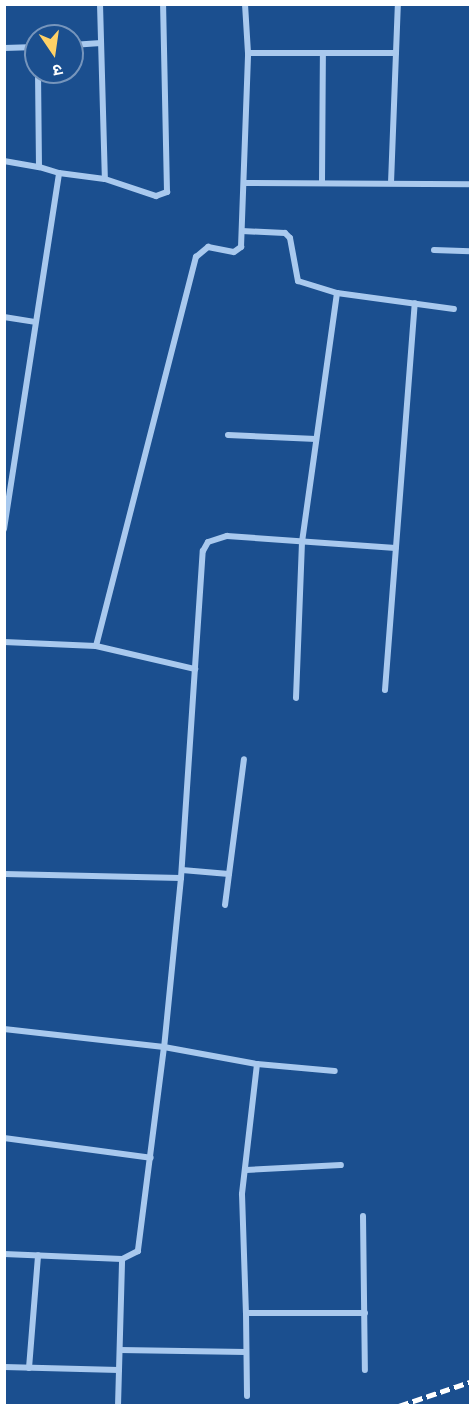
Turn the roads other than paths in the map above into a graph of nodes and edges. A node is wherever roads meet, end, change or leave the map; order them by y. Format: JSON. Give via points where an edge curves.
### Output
{"nodes":[{"id":1,"x":100,"y":4,"type":"edge"},
{"id":2,"x":163,"y":4,"type":"edge"},
{"id":3,"x":245,"y":4,"type":"edge"},
{"id":4,"x":398,"y":4,"type":"edge"},
{"id":5,"x":101,"y":43,"type":"junction"},
{"id":6,"x":84,"y":44,"type":"edge"},
{"id":7,"x":24,"y":47,"type":"edge"},
{"id":8,"x":4,"y":48,"type":"edge"},
{"id":9,"x":248,"y":53,"type":"junction"},
{"id":10,"x":323,"y":53,"type":"junction"},
{"id":11,"x":396,"y":53,"type":"junction"},
{"id":12,"x":38,"y":84,"type":"edge"},
{"id":13,"x":4,"y":161,"type":"edge"},
{"id":14,"x":39,"y":168,"type":"junction"},
{"id":15,"x":59,"y":173,"type":"junction"},
{"id":16,"x":105,"y":179,"type":"junction"},
{"id":17,"x":322,"y":182,"type":"junction"},
{"id":18,"x":244,"y":183,"type":"junction"},
{"id":19,"x":391,"y":183,"type":"junction"},
{"id":20,"x":471,"y":184,"type":"edge"},
{"id":21,"x":242,"y":231,"type":"junction"},
{"id":22,"x":434,"y":250,"type":"dead end"},
{"id":23,"x":471,"y":251,"type":"edge"},
{"id":24,"x":337,"y":293,"type":"junction"},
{"id":25,"x":415,"y":303,"type":"junction"},
{"id":26,"x":454,"y":309,"type":"dead end"},
{"id":27,"x":4,"y":317,"type":"edge"},
{"id":28,"x":34,"y":322,"type":"junction"},
{"id":29,"x":228,"y":435,"type":"dead end"},
{"id":30,"x":316,"y":439,"type":"junction"},
{"id":31,"x":4,"y":529,"type":"edge"},
{"id":32,"x":302,"y":542,"type":"junction"},
{"id":33,"x":396,"y":548,"type":"junction"},
{"id":34,"x":4,"y":642,"type":"edge"},
{"id":35,"x":96,"y":646,"type":"junction"},
{"id":36,"x":195,"y":669,"type":"junction"},
{"id":37,"x":385,"y":690,"type":"dead end"},
{"id":38,"x":296,"y":698,"type":"dead end"},
{"id":39,"x":244,"y":759,"type":"dead end"},
{"id":40,"x":182,"y":870,"type":"junction"},
{"id":41,"x":4,"y":874,"type":"edge"},
{"id":42,"x":229,"y":874,"type":"junction"},
{"id":43,"x":181,"y":878,"type":"junction"},
{"id":44,"x":225,"y":905,"type":"dead end"},
{"id":45,"x":4,"y":1029,"type":"edge"},
{"id":46,"x":164,"y":1047,"type":"junction"},
{"id":47,"x":257,"y":1064,"type":"junction"},
{"id":48,"x":335,"y":1071,"type":"dead end"},
{"id":49,"x":4,"y":1138,"type":"edge"},
{"id":50,"x":151,"y":1158,"type":"junction"},
{"id":51,"x":340,"y":1165,"type":"dead end"},
{"id":52,"x":246,"y":1170,"type":"junction"},
{"id":53,"x":363,"y":1216,"type":"dead end"},
{"id":54,"x":4,"y":1254,"type":"edge"},
{"id":55,"x":38,"y":1255,"type":"junction"},
{"id":56,"x":123,"y":1259,"type":"junction"},
{"id":57,"x":246,"y":1312,"type":"junction"},
{"id":58,"x":365,"y":1313,"type":"junction"},
{"id":59,"x":120,"y":1350,"type":"junction"},
{"id":60,"x":246,"y":1352,"type":"junction"},
{"id":61,"x":4,"y":1367,"type":"edge"},
{"id":62,"x":30,"y":1368,"type":"junction"},
{"id":63,"x":119,"y":1370,"type":"junction"},
{"id":64,"x":365,"y":1370,"type":"dead end"},
{"id":65,"x":247,"y":1396,"type":"dead end"},
{"id":66,"x":118,"y":1406,"type":"edge"}],
"edges":[{"from":1,"to":5,"type":"street"},
{"from":2,"to":16,"type":"street","via":[[167,192],[156,196]]},
{"from":3,"to":9,"type":"street"},
{"from":4,"to":11,"type":"street"},
{"from":5,"to":6,"type":"street"},
{"from":5,"to":16,"type":"street"},
{"from":7,"to":8,"type":"street"},
{"from":9,"to":10,"type":"street"},
{"from":9,"to":18,"type":"street"},
{"from":10,"to":11,"type":"street"},
{"from":10,"to":17,"type":"street"},
{"from":11,"to":19,"type":"street"},
{"from":12,"to":14,"type":"street"},
{"from":13,"to":14,"type":"street"},
{"from":14,"to":15,"type":"street"},
{"from":15,"to":16,"type":"street"},
{"from":15,"to":28,"type":"street"},
{"from":17,"to":18,"type":"street"},
{"from":17,"to":19,"type":"street"},
{"from":18,"to":21,"type":"street"},
{"from":19,"to":20,"type":"street"},
{"from":21,"to":24,"type":"street","via":[[285,233],[290,238],[298,281]]},
{"from":21,"to":35,"type":"street","via":[[241,247],[234,252],[208,247],[196,257]]},
{"from":22,"to":23,"type":"street"},
{"from":24,"to":25,"type":"street"},
{"from":24,"to":30,"type":"street"},
{"from":25,"to":26,"type":"street"},
{"from":25,"to":33,"type":"street"},
{"from":27,"to":28,"type":"street"},
{"from":28,"to":31,"type":"street"},
{"from":29,"to":30,"type":"street"},
{"from":30,"to":32,"type":"street"},
{"from":32,"to":33,"type":"street"},
{"from":32,"to":36,"type":"street","via":[[227,536],[208,542],[203,551]]},
{"from":32,"to":38,"type":"street"},
{"from":33,"to":37,"type":"street"},
{"from":34,"to":35,"type":"street"},
{"from":35,"to":36,"type":"street"},
{"from":36,"to":40,"type":"street"},
{"from":39,"to":42,"type":"street"},
{"from":40,"to":42,"type":"street"},
{"from":40,"to":43,"type":"street"},
{"from":41,"to":43,"type":"street"},
{"from":42,"to":44,"type":"street"},
{"from":43,"to":46,"type":"street"},
{"from":45,"to":46,"type":"street"},
{"from":46,"to":47,"type":"street"},
{"from":46,"to":50,"type":"street"},
{"from":47,"to":48,"type":"street"},
{"from":47,"to":52,"type":"street"},
{"from":49,"to":50,"type":"street"},
{"from":50,"to":56,"type":"street","via":[[142,1242],[132,1257]]},
{"from":51,"to":52,"type":"street"},
{"from":52,"to":57,"type":"street","via":[[242,1219]]},
{"from":53,"to":58,"type":"street"},
{"from":54,"to":55,"type":"street"},
{"from":55,"to":56,"type":"street"},
{"from":55,"to":62,"type":"street"},
{"from":56,"to":59,"type":"street"},
{"from":57,"to":58,"type":"street"},
{"from":57,"to":60,"type":"street"},
{"from":58,"to":64,"type":"street"},
{"from":59,"to":60,"type":"street"},
{"from":59,"to":63,"type":"street"},
{"from":60,"to":65,"type":"street"},
{"from":61,"to":62,"type":"street"},
{"from":62,"to":63,"type":"street"},
{"from":63,"to":66,"type":"street"}]}
